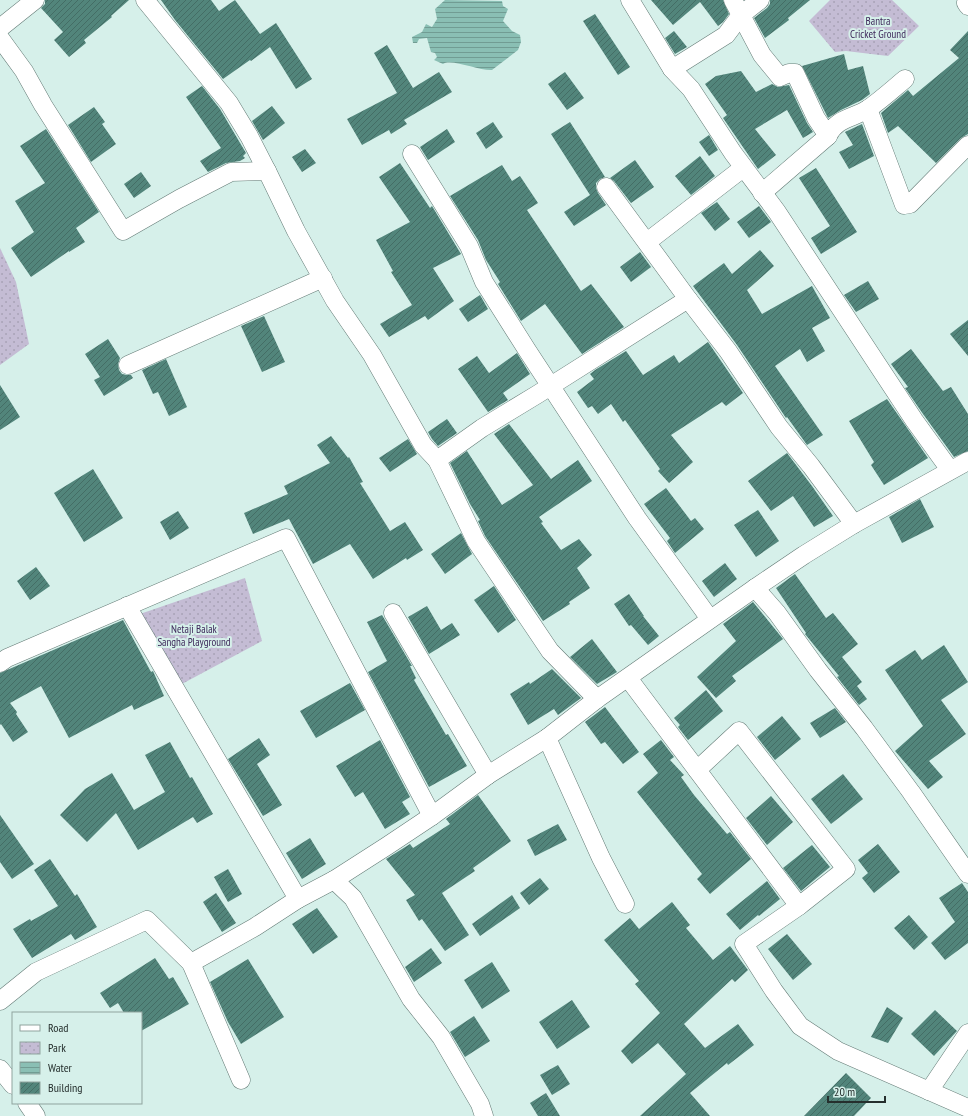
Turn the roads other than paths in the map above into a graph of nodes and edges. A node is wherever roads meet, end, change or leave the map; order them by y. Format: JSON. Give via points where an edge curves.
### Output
{"nodes":[{"id":1,"x":35,"y":0,"type":"edge"},
{"id":2,"x":145,"y":0,"type":"edge"},
{"id":3,"x":630,"y":0,"type":"edge"},
{"id":4,"x":760,"y":0,"type":"edge"},
{"id":5,"x":968,"y":0,"type":"edge"},
{"id":6,"x":968,"y":6,"type":"edge"},
{"id":7,"x":737,"y":7,"type":"edge"},
{"id":8,"x":0,"y":28,"type":"edge"},
{"id":9,"x":0,"y":38,"type":"edge"},
{"id":10,"x":672,"y":69,"type":"junction"},
{"id":11,"x":905,"y":79,"type":"dead end"},
{"id":12,"x":868,"y":109,"type":"junction"},
{"id":13,"x":828,"y":136,"type":"junction"},
{"id":14,"x":968,"y":145,"type":"edge"},
{"id":15,"x":412,"y":154,"type":"dead end"},
{"id":16,"x":743,"y":168,"type":"junction"},
{"id":17,"x":267,"y":171,"type":"junction"},
{"id":18,"x":606,"y":187,"type":"dead end"},
{"id":19,"x":762,"y":193,"type":"junction"},
{"id":20,"x":647,"y":242,"type":"junction"},
{"id":21,"x":322,"y":278,"type":"junction"},
{"id":22,"x":688,"y":299,"type":"junction"},
{"id":23,"x":128,"y":365,"type":"dead end"},
{"id":24,"x":552,"y":386,"type":"junction"},
{"id":25,"x":437,"y":460,"type":"junction"},
{"id":26,"x":968,"y":461,"type":"edge"},
{"id":27,"x":950,"y":470,"type":"junction"},
{"id":28,"x":854,"y":524,"type":"junction"},
{"id":29,"x":755,"y":588,"type":"junction"},
{"id":30,"x":127,"y":606,"type":"junction"},
{"id":31,"x":393,"y":613,"type":"dead end"},
{"id":32,"x":710,"y":619,"type":"junction"},
{"id":33,"x":0,"y":664,"type":"edge"},
{"id":34,"x":628,"y":678,"type":"junction"},
{"id":35,"x":596,"y":700,"type":"junction"},
{"id":36,"x":547,"y":738,"type":"junction"},
{"id":37,"x":697,"y":770,"type":"junction"},
{"id":38,"x":488,"y":775,"type":"junction"},
{"id":39,"x":432,"y":816,"type":"junction"},
{"id":40,"x":968,"y":874,"type":"edge"},
{"id":41,"x":334,"y":880,"type":"junction"},
{"id":42,"x":298,"y":899,"type":"junction"},
{"id":43,"x":625,"y":904,"type":"dead end"},
{"id":44,"x":799,"y":906,"type":"junction"},
{"id":45,"x":191,"y":963,"type":"junction"},
{"id":46,"x":0,"y":1001,"type":"edge"},
{"id":47,"x":968,"y":1033,"type":"edge"},
{"id":48,"x":0,"y":1069,"type":"edge"},
{"id":49,"x":241,"y":1080,"type":"dead end"},
{"id":50,"x":12,"y":1083,"type":"edge"},
{"id":51,"x":929,"y":1091,"type":"junction"},
{"id":52,"x":28,"y":1104,"type":"edge"},
{"id":53,"x":968,"y":1108,"type":"edge"},
{"id":54,"x":36,"y":1116,"type":"edge"},
{"id":55,"x":484,"y":1116,"type":"edge"}],
"edges":[{"from":1,"to":8,"type":"street"},
{"from":2,"to":17,"type":"street","via":[[229,103]]},
{"from":3,"to":10,"type":"street"},
{"from":4,"to":7,"type":"street"},
{"from":5,"to":6,"type":"street"},
{"from":7,"to":10,"type":"street","via":[[726,35]]},
{"from":7,"to":13,"type":"street","via":[[762,55],[780,77],[795,73],[816,118]]},
{"from":9,"to":17,"type":"street","via":[[24,71],[50,117],[123,231],[231,172]]},
{"from":10,"to":16,"type":"street","via":[[691,89]]},
{"from":11,"to":12,"type":"street"},
{"from":12,"to":13,"type":"street","via":[[848,117],[831,130]]},
{"from":12,"to":14,"type":"street","via":[[904,205],[910,204]]},
{"from":13,"to":19,"type":"street"},
{"from":15,"to":24,"type":"street","via":[[469,246],[484,282]]},
{"from":16,"to":19,"type":"street"},
{"from":16,"to":20,"type":"street"},
{"from":17,"to":21,"type":"street"},
{"from":18,"to":20,"type":"street"},
{"from":19,"to":27,"type":"street"},
{"from":20,"to":22,"type":"street"},
{"from":21,"to":23,"type":"street"},
{"from":21,"to":25,"type":"street","via":[[372,355],[423,445]]},
{"from":22,"to":24,"type":"street"},
{"from":22,"to":28,"type":"street","via":[[728,351],[779,427]]},
{"from":24,"to":25,"type":"street","via":[[482,428]]},
{"from":24,"to":32,"type":"street","via":[[637,518]]},
{"from":25,"to":35,"type":"street","via":[[476,541],[504,584],[550,651]]},
{"from":26,"to":27,"type":"street"},
{"from":27,"to":28,"type":"street"},
{"from":28,"to":29,"type":"street"},
{"from":29,"to":32,"type":"street"},
{"from":29,"to":40,"type":"street","via":[[777,613],[864,728]]},
{"from":30,"to":33,"type":"street","via":[[7,658]]},
{"from":30,"to":39,"type":"street","via":[[286,538]]},
{"from":30,"to":42,"type":"street"},
{"from":31,"to":38,"type":"street"},
{"from":32,"to":34,"type":"street"},
{"from":34,"to":35,"type":"street"},
{"from":34,"to":37,"type":"street"},
{"from":35,"to":36,"type":"street"},
{"from":36,"to":38,"type":"street"},
{"from":36,"to":43,"type":"street","via":[[601,858]]},
{"from":37,"to":44,"type":"street"},
{"from":37,"to":44,"type":"street","via":[[739,731],[825,841],[846,869]]},
{"from":38,"to":39,"type":"street"},
{"from":39,"to":41,"type":"street"},
{"from":41,"to":42,"type":"street"},
{"from":41,"to":55,"type":"street","via":[[353,898],[411,999],[441,1037],[480,1104]]},
{"from":42,"to":45,"type":"street"},
{"from":44,"to":51,"type":"street","via":[[744,944],[774,991],[800,1026],[838,1052]]},
{"from":45,"to":46,"type":"street","via":[[147,920],[36,972]]},
{"from":45,"to":49,"type":"street"},
{"from":47,"to":51,"type":"street"},
{"from":48,"to":50,"type":"street"},
{"from":51,"to":53,"type":"street"},
{"from":52,"to":54,"type":"street"}]}
